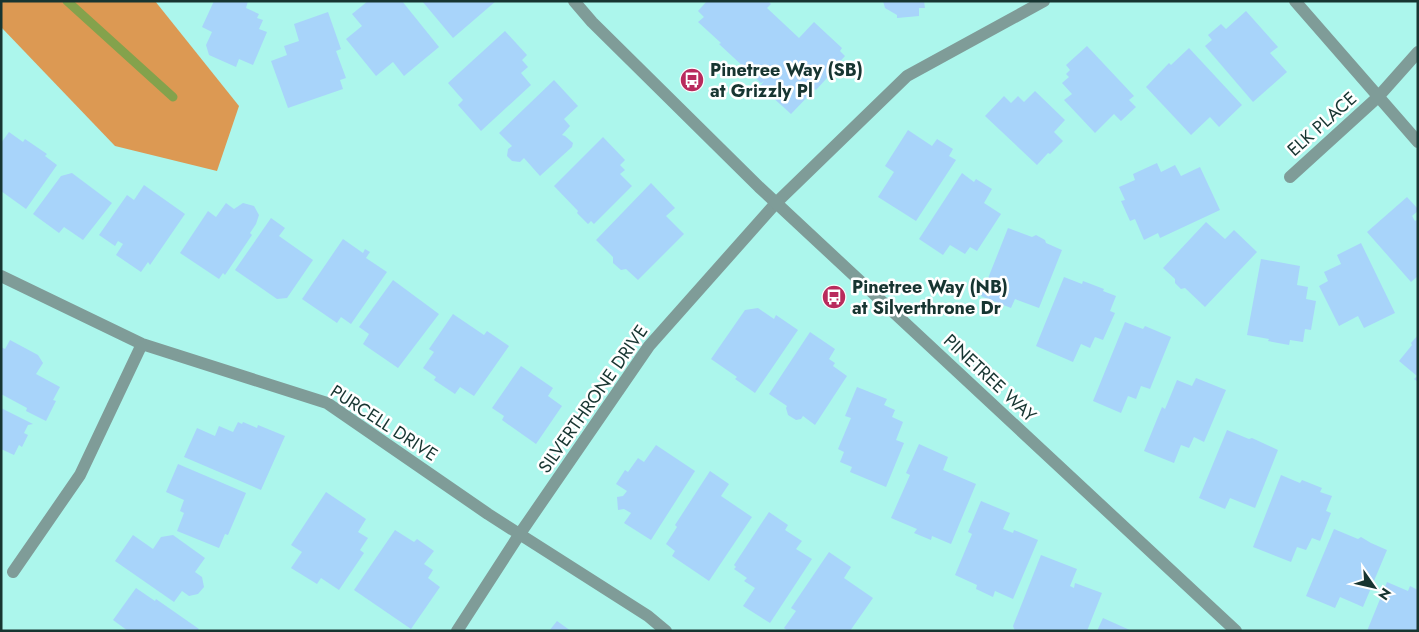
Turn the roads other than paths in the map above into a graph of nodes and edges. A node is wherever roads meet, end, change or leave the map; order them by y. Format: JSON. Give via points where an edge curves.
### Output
{"nodes":[{"id":1,"x":574,"y":1,"type":"edge"},
{"id":2,"x":1044,"y":1,"type":"edge"},
{"id":3,"x":1295,"y":1,"type":"edge"},
{"id":4,"x":1026,"y":5,"type":"edge"},
{"id":5,"x":1418,"y":52,"type":"edge"},
{"id":6,"x":1378,"y":97,"type":"junction"},
{"id":7,"x":1418,"y":142,"type":"edge"},
{"id":8,"x":1290,"y":178,"type":"dead end"},
{"id":9,"x":776,"y":203,"type":"junction"},
{"id":10,"x":1,"y":276,"type":"edge"},
{"id":11,"x":142,"y":344,"type":"junction"},
{"id":12,"x":519,"y":535,"type":"junction"},
{"id":13,"x":13,"y":572,"type":"dead end"},
{"id":14,"x":457,"y":631,"type":"edge"},
{"id":15,"x":666,"y":631,"type":"edge"},
{"id":16,"x":1236,"y":631,"type":"edge"}],
"edges":[{"from":1,"to":9,"type":"street","name":"PINETREE WAY"},
{"from":2,"to":4,"type":"street","name":"SILVERTHRONE DRIVE"},
{"from":3,"to":6,"type":"street"},
{"from":4,"to":9,"type":"street","name":"SILVERTHRONE DRIVE","via":[[906,76]]},
{"from":5,"to":6,"type":"street","name":"ELK PLACE"},
{"from":6,"to":7,"type":"street"},
{"from":6,"to":8,"type":"street","name":"ELK PLACE"},
{"from":9,"to":12,"type":"street","name":"SILVERTHRONE DRIVE","via":[[649,346]]},
{"from":9,"to":16,"type":"street","name":"PINETREE WAY"},
{"from":10,"to":11,"type":"street","name":"PURCELL DRIVE"},
{"from":11,"to":12,"type":"street","name":"PURCELL DRIVE","via":[[327,403]]},
{"from":11,"to":13,"type":"street","via":[[80,475]]},
{"from":12,"to":14,"type":"street","name":"SILVERTHRONE DRIVE"},
{"from":12,"to":15,"type":"street","name":"PURCELL DRIVE","via":[[648,616]]}]}
